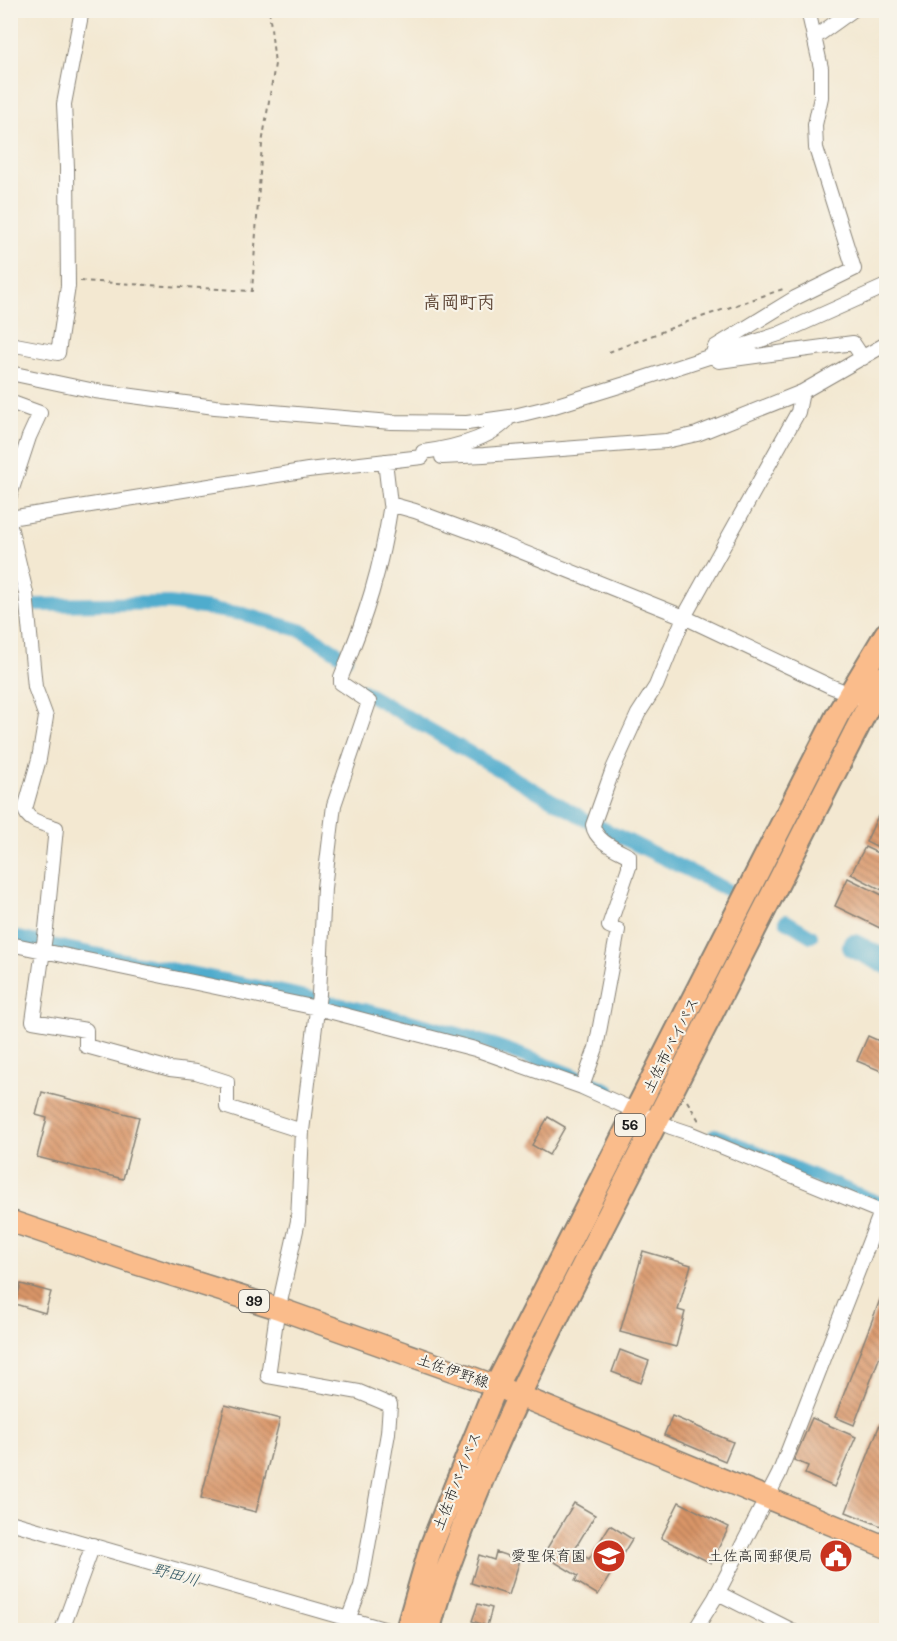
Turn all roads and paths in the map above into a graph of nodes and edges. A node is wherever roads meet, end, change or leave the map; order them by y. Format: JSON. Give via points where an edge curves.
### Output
{"nodes":[{"id":1,"x":82,"y":10,"type":"edge"},
{"id":2,"x":269,"y":10,"type":"edge"},
{"id":3,"x":808,"y":10,"type":"edge"},
{"id":4,"x":853,"y":10,"type":"edge"},
{"id":5,"x":814,"y":38,"type":"junction"},
{"id":6,"x":68,"y":280,"type":"junction"},
{"id":7,"x":793,"y":286,"type":"dead end"},
{"id":8,"x":886,"y":286,"type":"edge"},
{"id":9,"x":10,"y":344,"type":"edge"},
{"id":10,"x":886,"y":345,"type":"edge"},
{"id":11,"x":609,"y":352,"type":"dead end"},
{"id":12,"x":712,"y":356,"type":"junction"},
{"id":13,"x":863,"y":358,"type":"junction"},
{"id":14,"x":10,"y":374,"type":"edge"},
{"id":15,"x":802,"y":392,"type":"junction"},
{"id":16,"x":10,"y":402,"type":"edge"},
{"id":17,"x":510,"y":417,"type":"junction"},
{"id":18,"x":422,"y":457,"type":"junction"},
{"id":19,"x":385,"y":461,"type":"junction"},
{"id":20,"x":10,"y":495,"type":"edge"},
{"id":21,"x":391,"y":504,"type":"junction"},
{"id":22,"x":10,"y":518,"type":"edge"},
{"id":23,"x":10,"y":526,"type":"edge"},
{"id":24,"x":684,"y":617,"type":"junction"},
{"id":25,"x":886,"y":634,"type":"edge"},
{"id":26,"x":886,"y":676,"type":"edge"},
{"id":27,"x":850,"y":694,"type":"junction"},
{"id":28,"x":879,"y":705,"type":"edge"},
{"id":29,"x":10,"y":944,"type":"edge"},
{"id":30,"x":42,"y":946,"type":"junction"},
{"id":31,"x":318,"y":1003,"type":"junction"},
{"id":32,"x":584,"y":1082,"type":"junction"},
{"id":33,"x":686,"y":1098,"type":"dead end"},
{"id":34,"x":647,"y":1116,"type":"junction"},
{"id":35,"x":701,"y":1124,"type":"dead end"},
{"id":36,"x":302,"y":1131,"type":"junction"},
{"id":37,"x":884,"y":1213,"type":"edge"},
{"id":38,"x":10,"y":1221,"type":"edge"},
{"id":39,"x":280,"y":1309,"type":"junction"},
{"id":40,"x":496,"y":1386,"type":"junction"},
{"id":41,"x":519,"y":1395,"type":"junction"},
{"id":42,"x":767,"y":1498,"type":"junction"},
{"id":43,"x":10,"y":1522,"type":"edge"},
{"id":44,"x":886,"y":1547,"type":"edge"},
{"id":45,"x":92,"y":1548,"type":"junction"},
{"id":46,"x":718,"y":1593,"type":"junction"},
{"id":47,"x":347,"y":1624,"type":"edge"},
{"id":48,"x":62,"y":1630,"type":"edge"},
{"id":49,"x":387,"y":1630,"type":"edge"},
{"id":50,"x":407,"y":1630,"type":"edge"},
{"id":51,"x":429,"y":1630,"type":"edge"},
{"id":52,"x":695,"y":1630,"type":"edge"},
{"id":53,"x":791,"y":1630,"type":"edge"}],
"edges":[{"from":1,"to":6,"type":"street","via":[[64,104]]},
{"from":2,"to":6,"type":"path","via":[[275,64],[262,144],[252,291]]},
{"from":3,"to":5,"type":"street"},
{"from":4,"to":5,"type":"street"},
{"from":5,"to":12,"type":"street","via":[[821,68],[816,148],[854,269],[795,297],[715,347]]},
{"from":6,"to":9,"type":"street","via":[[58,352]]},
{"from":7,"to":11,"type":"path"},
{"from":8,"to":12,"type":"street","via":[[779,334]]},
{"from":10,"to":13,"type":"street"},
{"from":12,"to":13,"type":"street","via":[[719,361],[853,343]]},
{"from":12,"to":17,"type":"street"},
{"from":13,"to":15,"type":"street"},
{"from":14,"to":17,"type":"street","via":[[95,391],[333,418],[467,423]]},
{"from":15,"to":18,"type":"street","via":[[697,434],[666,441]]},
{"from":15,"to":24,"type":"street","via":[[798,412]]},
{"from":16,"to":20,"type":"street","via":[[40,413]]},
{"from":17,"to":18,"type":"street","via":[[503,425],[458,447],[423,452]]},
{"from":18,"to":19,"type":"street"},
{"from":19,"to":21,"type":"street"},
{"from":19,"to":22,"type":"street"},
{"from":21,"to":24,"type":"street","via":[[483,536]]},
{"from":21,"to":31,"type":"street","via":[[377,579],[341,677],[341,683],[369,702],[334,805],[324,888]]},
{"from":23,"to":30,"type":"street","via":[[26,593],[35,687],[46,717],[25,809],[30,818],[56,828]]},
{"from":24,"to":27,"type":"street"},
{"from":24,"to":32,"type":"street","via":[[656,686],[638,714],[613,769],[593,825],[600,839],[629,856],[629,867],[609,926],[618,930],[596,1048]]},
{"from":25,"to":27,"type":"highway","name":"土佐市バイパス","number":"56"},
{"from":26,"to":28,"type":"highway","name":"土佐市バイパス","number":"56"},
{"from":27,"to":28,"type":"street"},
{"from":27,"to":34,"type":"highway","name":"土佐市バイパス","number":"56"},
{"from":28,"to":34,"type":"highway","name":"土佐市バイパス","number":"56"},
{"from":29,"to":30,"type":"street"},
{"from":30,"to":31,"type":"street"},
{"from":30,"to":36,"type":"street","via":[[33,1021],[86,1030],[86,1047],[227,1082],[227,1107]]},
{"from":31,"to":32,"type":"street"},
{"from":31,"to":36,"type":"street"},
{"from":32,"to":34,"type":"street"},
{"from":33,"to":35,"type":"path"},
{"from":34,"to":37,"type":"street"},
{"from":34,"to":40,"type":"highway","name":"土佐市バイパス","number":"56"},
{"from":34,"to":41,"type":"highway","name":"土佐市バイパス","number":"56"},
{"from":36,"to":39,"type":"street","via":[[298,1221]]},
{"from":37,"to":42,"type":"street"},
{"from":38,"to":39,"type":"main road","name":"土佐伊野線","number":"39"},
{"from":39,"to":40,"type":"main road","name":"土佐伊野線","number":"39"},
{"from":39,"to":47,"type":"street","via":[[268,1376],[359,1392],[390,1405],[361,1586]]},
{"from":40,"to":41,"type":"main road","name":"土佐伊野線","number":"39"},
{"from":40,"to":50,"type":"highway","name":"土佐市バイパス","number":"56","via":[[431,1547]]},
{"from":41,"to":42,"type":"main road","name":"土佐伊野線","number":"39"},
{"from":41,"to":51,"type":"highway","name":"土佐市バイパス","number":"56","via":[[475,1494]]},
{"from":42,"to":44,"type":"main road","name":"土佐伊野線","number":"39"},
{"from":42,"to":46,"type":"street"},
{"from":43,"to":45,"type":"street"},
{"from":45,"to":47,"type":"street"},
{"from":45,"to":48,"type":"street"},
{"from":46,"to":52,"type":"street"},
{"from":46,"to":53,"type":"street"},
{"from":47,"to":49,"type":"street"}]}
